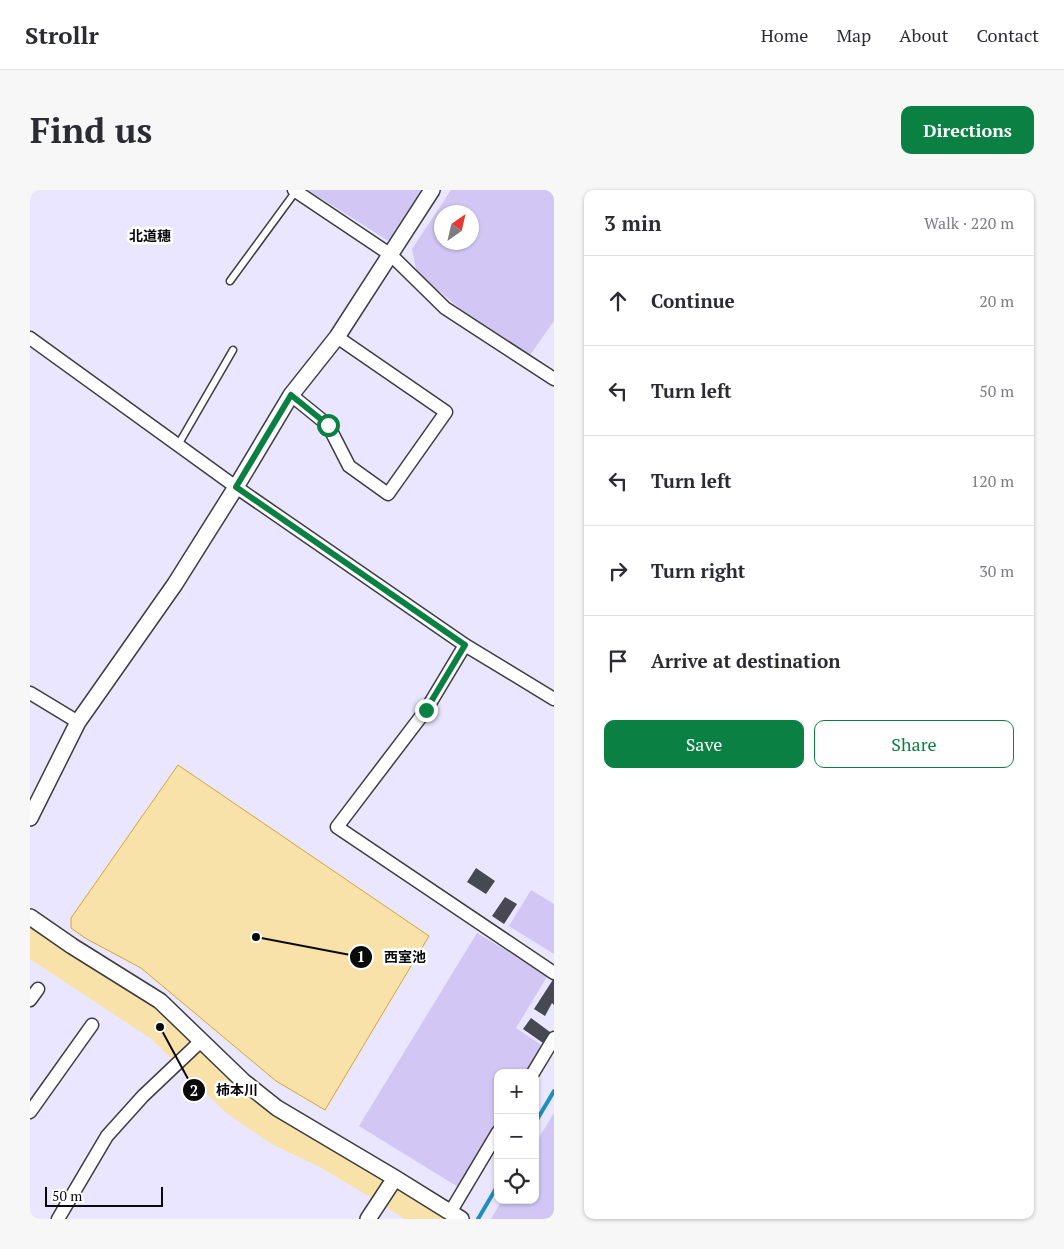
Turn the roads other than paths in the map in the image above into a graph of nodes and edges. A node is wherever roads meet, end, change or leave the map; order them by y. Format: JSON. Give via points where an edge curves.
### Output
{"nodes":[{"id":1,"x":295,"y":190,"type":"edge"},
{"id":2,"x":432,"y":190,"type":"edge"},
{"id":3,"x":391,"y":255,"type":"junction"},
{"id":4,"x":230,"y":281,"type":"dead end"},
{"id":5,"x":337,"y":337,"type":"junction"},
{"id":6,"x":30,"y":338,"type":"edge"},
{"id":7,"x":234,"y":350,"type":"dead end"},
{"id":8,"x":554,"y":379,"type":"edge"},
{"id":9,"x":291,"y":395,"type":"junction"},
{"id":10,"x":178,"y":445,"type":"junction"},
{"id":11,"x":236,"y":487,"type":"junction"},
{"id":12,"x":465,"y":645,"type":"junction"},
{"id":13,"x":30,"y":693,"type":"edge"},
{"id":14,"x":554,"y":699,"type":"edge"},
{"id":15,"x":78,"y":722,"type":"junction"},
{"id":16,"x":30,"y":818,"type":"edge"},
{"id":17,"x":30,"y":918,"type":"edge"},
{"id":18,"x":554,"y":972,"type":"edge"},
{"id":19,"x":38,"y":988,"type":"dead end"},
{"id":20,"x":30,"y":1000,"type":"edge"},
{"id":21,"x":92,"y":1025,"type":"dead end"},
{"id":22,"x":554,"y":1038,"type":"edge"},
{"id":23,"x":201,"y":1040,"type":"junction"},
{"id":24,"x":535,"y":1069,"type":"edge"},
{"id":25,"x":30,"y":1112,"type":"edge"},
{"id":26,"x":494,"y":1140,"type":"edge"},
{"id":27,"x":395,"y":1178,"type":"junction"},
{"id":28,"x":456,"y":1215,"type":"edge"},
{"id":29,"x":58,"y":1219,"type":"edge"},
{"id":30,"x":368,"y":1219,"type":"edge"}],
"edges":[{"from":1,"to":3,"type":"street"},
{"from":1,"to":4,"type":"lane"},
{"from":2,"to":3,"type":"street"},
{"from":3,"to":5,"type":"street"},
{"from":3,"to":8,"type":"street","via":[[445,308]]},
{"from":5,"to":9,"type":"street"},
{"from":5,"to":9,"type":"street","via":[[446,412],[388,494],[349,466],[328,425]]},
{"from":6,"to":10,"type":"street"},
{"from":7,"to":10,"type":"lane"},
{"from":9,"to":11,"type":"street"},
{"from":10,"to":11,"type":"street"},
{"from":11,"to":12,"type":"street"},
{"from":11,"to":15,"type":"street","via":[[175,584]]},
{"from":12,"to":14,"type":"street"},
{"from":12,"to":18,"type":"street","via":[[426,710],[337,826]]},
{"from":13,"to":15,"type":"street"},
{"from":15,"to":16,"type":"street"},
{"from":17,"to":23,"type":"street","via":[[160,1001]]},
{"from":19,"to":20,"type":"street"},
{"from":21,"to":25,"type":"street"},
{"from":22,"to":24,"type":"street"},
{"from":23,"to":27,"type":"street","via":[[277,1108]]},
{"from":23,"to":29,"type":"street","via":[[107,1136]]},
{"from":26,"to":28,"type":"street"},
{"from":27,"to":28,"type":"street"},
{"from":27,"to":30,"type":"street"}]}
